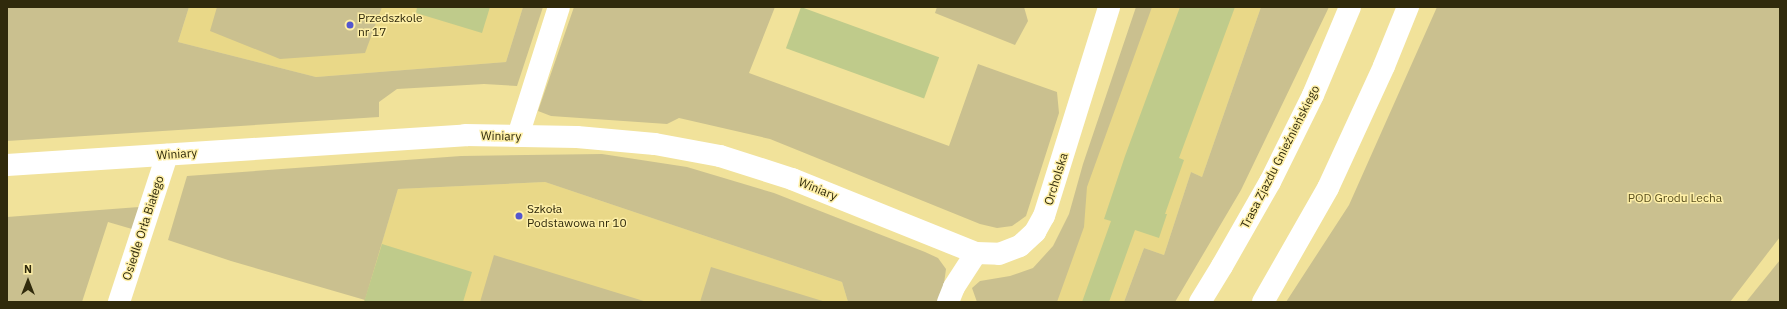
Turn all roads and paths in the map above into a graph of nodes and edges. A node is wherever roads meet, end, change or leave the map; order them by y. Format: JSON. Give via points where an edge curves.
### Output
{"nodes":[{"id":1,"x":559,"y":7,"type":"edge"},
{"id":2,"x":1109,"y":7,"type":"edge"},
{"id":3,"x":1350,"y":7,"type":"edge"},
{"id":4,"x":1408,"y":7,"type":"edge"},
{"id":5,"x":518,"y":136,"type":"junction"},
{"id":6,"x":167,"y":155,"type":"junction"},
{"id":7,"x":7,"y":165,"type":"edge"},
{"id":8,"x":976,"y":253,"type":"junction"},
{"id":9,"x":119,"y":302,"type":"edge"},
{"id":10,"x":948,"y":302,"type":"edge"},
{"id":11,"x":1200,"y":302,"type":"edge"},
{"id":12,"x":1263,"y":302,"type":"edge"}],
"edges":[{"from":1,"to":5,"type":"street"},
{"from":2,"to":8,"type":"street","name":"Orcholska","via":[[1044,216],[1035,232],[1020,246],[999,254]]},
{"from":3,"to":11,"type":"street","name":"Trasa Zjazdu Gnieźnieńskiego","via":[[1313,95],[1270,182]]},
{"from":4,"to":12,"type":"street","via":[[1331,181]]},
{"from":5,"to":6,"type":"street","name":"Winiary","via":[[465,135]]},
{"from":5,"to":8,"type":"street","name":"Winiary","via":[[577,137],[655,144],[720,156],[792,179]]},
{"from":6,"to":7,"type":"street","name":"Winiary"},
{"from":6,"to":9,"type":"street","name":"Osiedle Orła Białego"},
{"from":8,"to":10,"type":"street","via":[[954,287]]}]}
